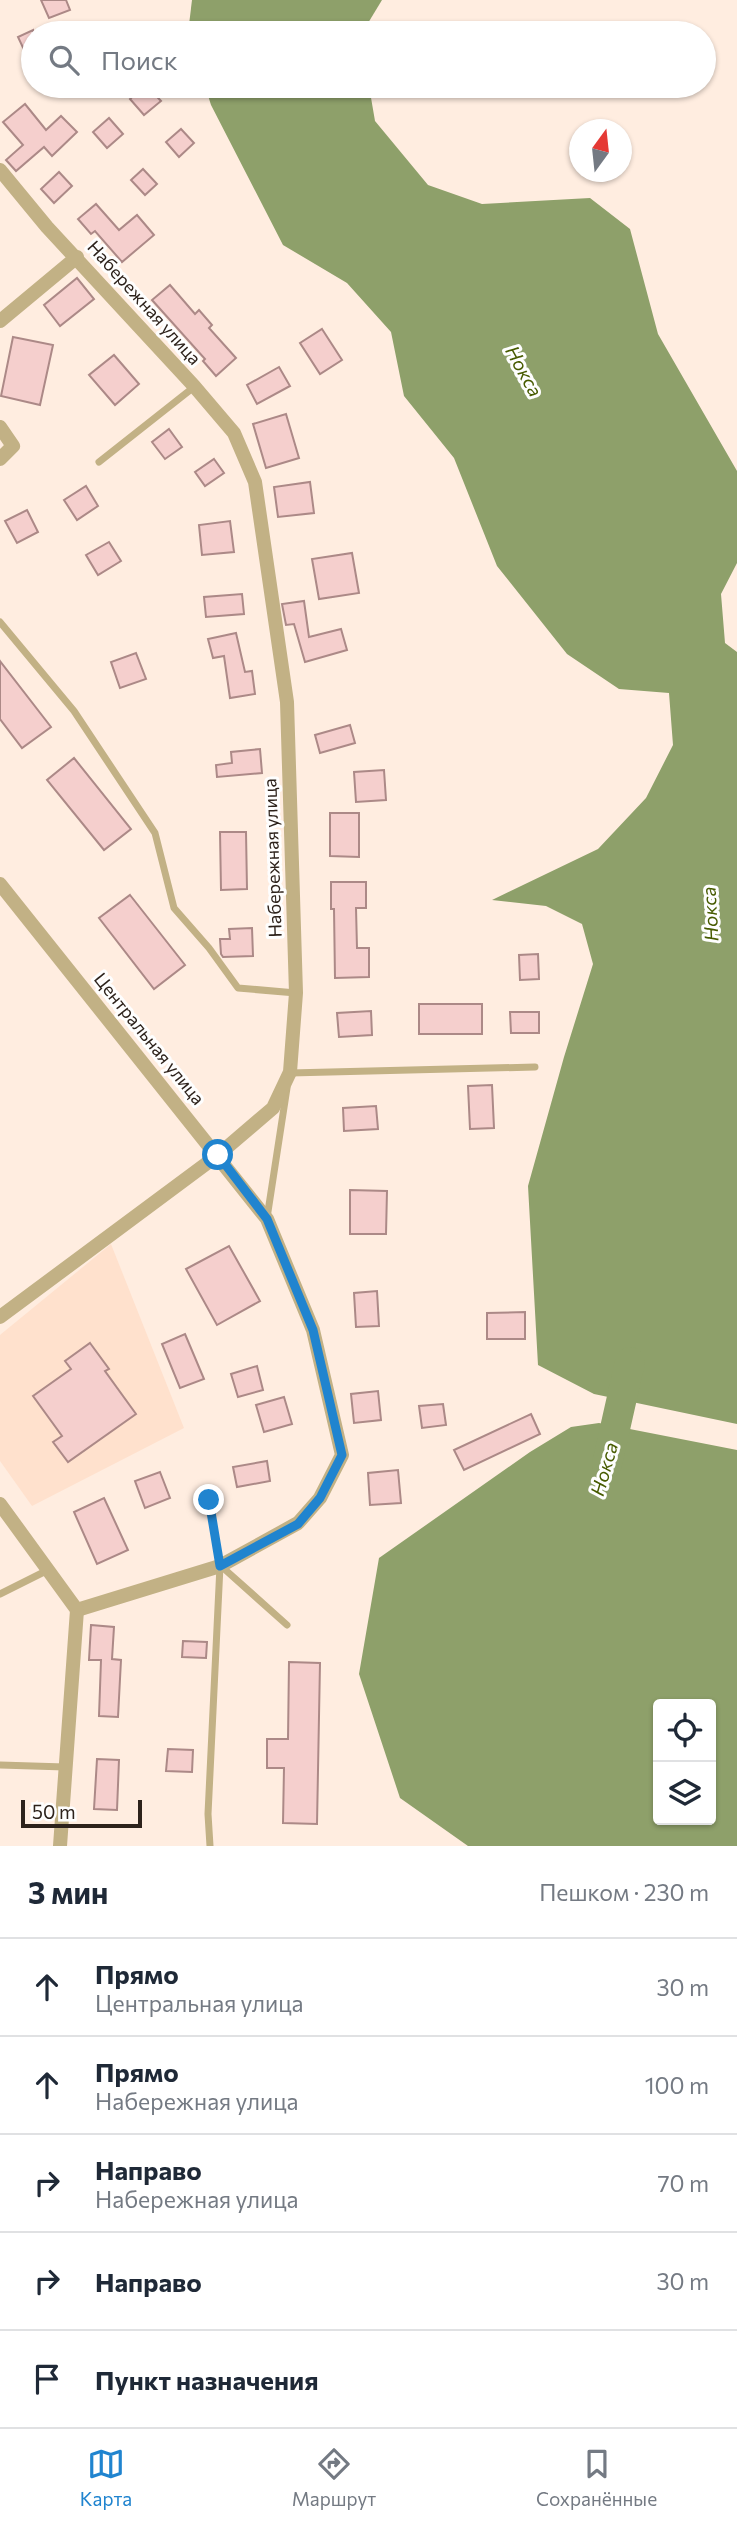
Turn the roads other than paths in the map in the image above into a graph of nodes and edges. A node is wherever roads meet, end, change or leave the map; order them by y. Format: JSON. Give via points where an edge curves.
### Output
{"nodes":[{"id":1,"x":0,"y":170,"type":"edge"},
{"id":2,"x":77,"y":257,"type":"junction"},
{"id":3,"x":0,"y":321,"type":"edge"},
{"id":4,"x":194,"y":386,"type":"junction"},
{"id":5,"x":0,"y":427,"type":"edge"},
{"id":6,"x":0,"y":459,"type":"edge"},
{"id":7,"x":99,"y":463,"type":"dead end"},
{"id":8,"x":0,"y":622,"type":"edge"},
{"id":9,"x":0,"y":884,"type":"edge"},
{"id":10,"x":296,"y":993,"type":"junction"},
{"id":11,"x":535,"y":1067,"type":"dead end"},
{"id":12,"x":290,"y":1072,"type":"junction"},
{"id":13,"x":218,"y":1155,"type":"junction"},
{"id":14,"x":267,"y":1219,"type":"junction"},
{"id":15,"x":0,"y":1317,"type":"edge"},
{"id":16,"x":209,"y":1500,"type":"dead end"},
{"id":17,"x":0,"y":1504,"type":"edge"},
{"id":18,"x":220,"y":1566,"type":"junction"},
{"id":19,"x":48,"y":1570,"type":"junction"},
{"id":20,"x":0,"y":1594,"type":"edge"},
{"id":21,"x":77,"y":1610,"type":"junction"},
{"id":22,"x":287,"y":1625,"type":"dead end"},
{"id":23,"x":0,"y":1765,"type":"edge"},
{"id":24,"x":65,"y":1767,"type":"junction"},
{"id":25,"x":60,"y":1846,"type":"edge"},
{"id":26,"x":210,"y":1846,"type":"edge"}],
"edges":[{"from":1,"to":2,"type":"street","name":"Набережная улица"},
{"from":2,"to":3,"type":"street"},
{"from":2,"to":4,"type":"street","name":"Набережная улица"},
{"from":4,"to":7,"type":"lane"},
{"from":4,"to":10,"type":"street","name":"Набережная улица","via":[[234,433],[255,482],[287,702]]},
{"from":5,"to":6,"type":"street","via":[[13,446]]},
{"from":8,"to":10,"type":"lane","via":[[74,711],[155,833],[174,908],[238,988]]},
{"from":9,"to":13,"type":"street","name":"Центральная улица"},
{"from":10,"to":12,"type":"street","name":"Набережная улица"},
{"from":11,"to":12,"type":"lane"},
{"from":12,"to":13,"type":"street","via":[[273,1108]]},
{"from":12,"to":14,"type":"lane","name":"Набережная улица"},
{"from":13,"to":14,"type":"street","name":"Центральная улица"},
{"from":13,"to":15,"type":"street"},
{"from":14,"to":18,"type":"street","via":[[313,1330],[342,1455],[320,1498],[298,1524]]},
{"from":16,"to":18,"type":"lane"},
{"from":17,"to":19,"type":"street"},
{"from":18,"to":21,"type":"street"},
{"from":18,"to":22,"type":"lane"},
{"from":18,"to":26,"type":"lane"},
{"from":19,"to":20,"type":"lane"},
{"from":19,"to":21,"type":"street"},
{"from":21,"to":24,"type":"street"},
{"from":23,"to":24,"type":"lane"},
{"from":24,"to":25,"type":"street"}]}
